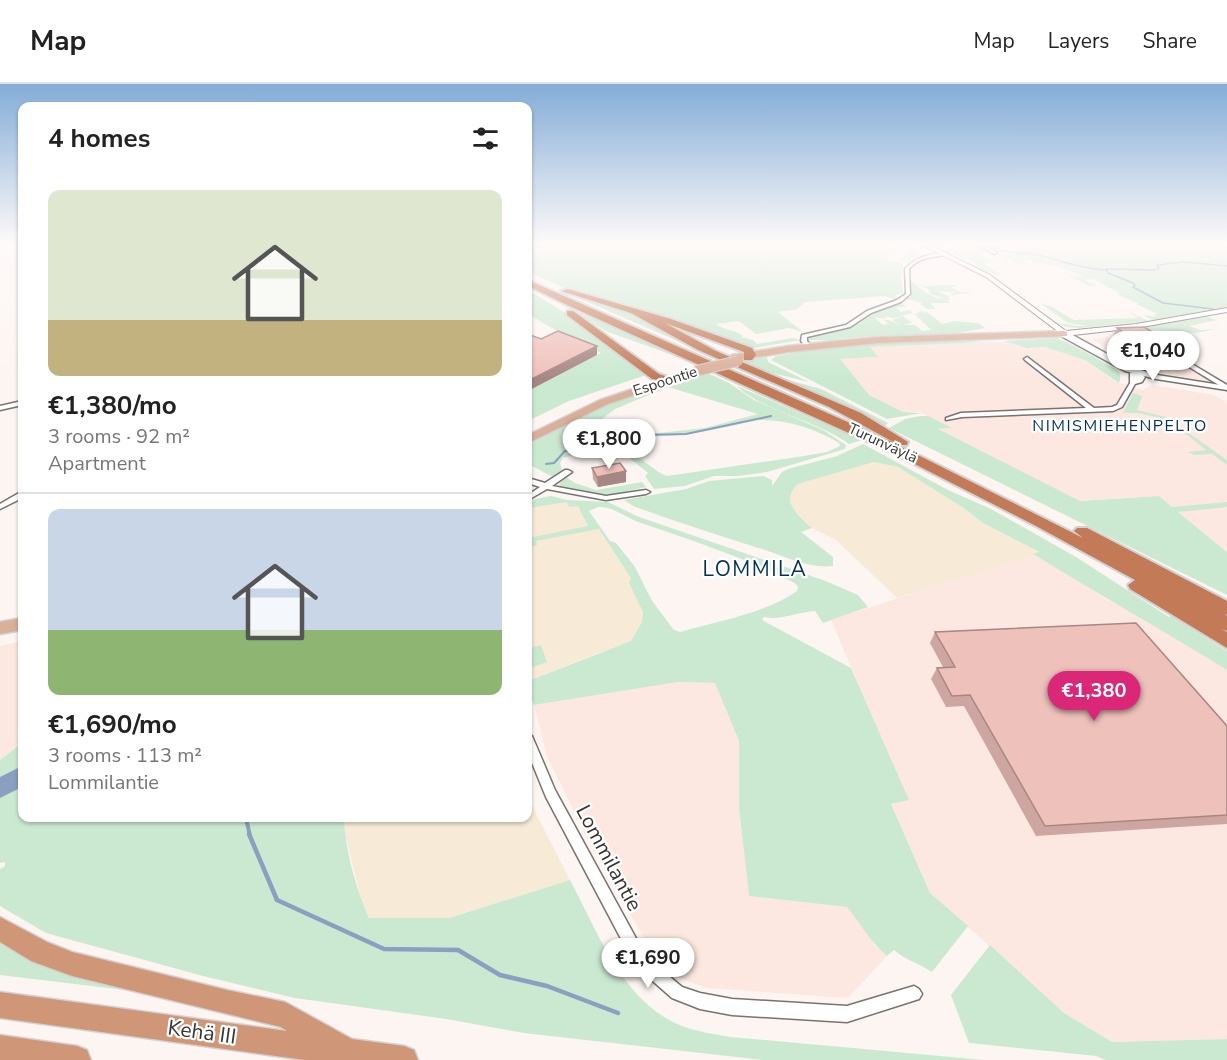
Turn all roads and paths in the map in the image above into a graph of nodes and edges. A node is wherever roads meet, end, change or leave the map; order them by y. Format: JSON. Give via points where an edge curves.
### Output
{"nodes":[{"id":1,"x":537,"y":288,"type":"edge"},
{"id":2,"x":543,"y":288,"type":"edge"},
{"id":3,"x":549,"y":288,"type":"edge"},
{"id":4,"x":908,"y":288,"type":"edge"},
{"id":5,"x":1005,"y":288,"type":"edge"},
{"id":6,"x":1227,"y":310,"type":"edge"},
{"id":7,"x":635,"y":312,"type":"junction"},
{"id":8,"x":581,"y":321,"type":"junction"},
{"id":9,"x":1065,"y":332,"type":"junction"},
{"id":10,"x":1142,"y":336,"type":"edge"},
{"id":11,"x":809,"y":347,"type":"junction"},
{"id":12,"x":742,"y":358,"type":"junction"},
{"id":13,"x":1027,"y":359,"type":"dead end"},
{"id":14,"x":1137,"y":372,"type":"junction"},
{"id":15,"x":662,"y":378,"type":"junction"},
{"id":16,"x":1227,"y":388,"type":"edge"},
{"id":17,"x":1227,"y":394,"type":"edge"},
{"id":18,"x":18,"y":404,"type":"edge"},
{"id":19,"x":0,"y":408,"type":"edge"},
{"id":20,"x":1093,"y":410,"type":"junction"},
{"id":21,"x":948,"y":419,"type":"dead end"},
{"id":22,"x":532,"y":430,"type":"edge"},
{"id":23,"x":532,"y":437,"type":"edge"},
{"id":24,"x":898,"y":445,"type":"junction"},
{"id":25,"x":568,"y":472,"type":"dead end"},
{"id":26,"x":944,"y":472,"type":"junction"},
{"id":27,"x":532,"y":476,"type":"edge"},
{"id":28,"x":532,"y":481,"type":"edge"},
{"id":29,"x":546,"y":486,"type":"junction"},
{"id":30,"x":646,"y":492,"type":"dead end"},
{"id":31,"x":532,"y":495,"type":"edge"},
{"id":32,"x":18,"y":497,"type":"edge"},
{"id":33,"x":0,"y":507,"type":"edge"},
{"id":34,"x":1111,"y":546,"type":"junction"},
{"id":35,"x":1227,"y":600,"type":"edge"},
{"id":36,"x":1227,"y":609,"type":"edge"},
{"id":37,"x":18,"y":617,"type":"edge"},
{"id":38,"x":0,"y":620,"type":"edge"},
{"id":39,"x":1227,"y":624,"type":"edge"},
{"id":40,"x":18,"y":625,"type":"edge"},
{"id":41,"x":0,"y":628,"type":"edge"},
{"id":42,"x":1227,"y":640,"type":"edge"},
{"id":43,"x":532,"y":749,"type":"edge"},
{"id":44,"x":0,"y":929,"type":"edge"},
{"id":45,"x":914,"y":994,"type":"dead end"},
{"id":46,"x":0,"y":1005,"type":"edge"},
{"id":47,"x":0,"y":1048,"type":"edge"},
{"id":48,"x":350,"y":1053,"type":"junction"},
{"id":49,"x":77,"y":1060,"type":"edge"},
{"id":50,"x":404,"y":1060,"type":"edge"}],
"edges":[{"from":1,"to":8,"type":"highway"},
{"from":2,"to":24,"type":"highway","name":"Turunväylä"},
{"from":3,"to":7,"type":"highway"},
{"from":4,"to":11,"type":"street","via":[[909,293],[899,301],[869,312],[848,326],[803,338]]},
{"from":5,"to":9,"type":"main road"},
{"from":6,"to":9,"type":"main road","name":"Espoontie","via":[[1149,324]]},
{"from":7,"to":12,"type":"highway","via":[[748,350]]},
{"from":7,"to":24,"type":"highway","via":[[695,345],[877,426]]},
{"from":8,"to":15,"type":"highway"},
{"from":8,"to":24,"type":"highway","via":[[864,438]]},
{"from":9,"to":11,"type":"main road","name":"Espoontie"},
{"from":9,"to":14,"type":"street","via":[[1105,359]]},
{"from":10,"to":16,"type":"street"},
{"from":11,"to":12,"type":"main road","name":"Espoontie"},
{"from":12,"to":15,"type":"main road","name":"Espoontie","bridge":true},
{"from":13,"to":20,"type":"street"},
{"from":14,"to":16,"type":"street"},
{"from":14,"to":20,"type":"street","via":[[1141,379],[1133,383],[1120,406]]},
{"from":15,"to":22,"type":"main road","name":"Espoontie","via":[[573,410]]},
{"from":15,"to":23,"type":"main road","name":"Espoontie"},
{"from":16,"to":17,"type":"street"},
{"from":18,"to":19,"type":"street"},
{"from":20,"to":21,"type":"street"},
{"from":24,"to":26,"type":"highway","name":"Turunväylä"},
{"from":24,"to":34,"type":"highway","name":"Turunväylä"},
{"from":25,"to":29,"type":"street"},
{"from":26,"to":39,"type":"highway","name":"Turunväylä"},
{"from":26,"to":42,"type":"highway"},
{"from":27,"to":29,"type":"street"},
{"from":28,"to":29,"type":"street"},
{"from":29,"to":30,"type":"street","via":[[606,498]]},
{"from":29,"to":31,"type":"street"},
{"from":32,"to":33,"type":"street"},
{"from":34,"to":35,"type":"highway"},
{"from":34,"to":36,"type":"highway","name":"Turunväylä"},
{"from":37,"to":38,"type":"main road"},
{"from":40,"to":41,"type":"main road"},
{"from":43,"to":45,"type":"street","name":"Lommilantie","via":[[550,793],[633,946],[652,971],[677,993],[732,1007],[847,1014]]},
{"from":44,"to":48,"type":"highway","via":[[40,952],[72,964],[285,1015]]},
{"from":46,"to":48,"type":"highway","name":"Kehä III"},
{"from":47,"to":49,"type":"highway"},
{"from":48,"to":50,"type":"highway","name":"Kehä III"}]}
